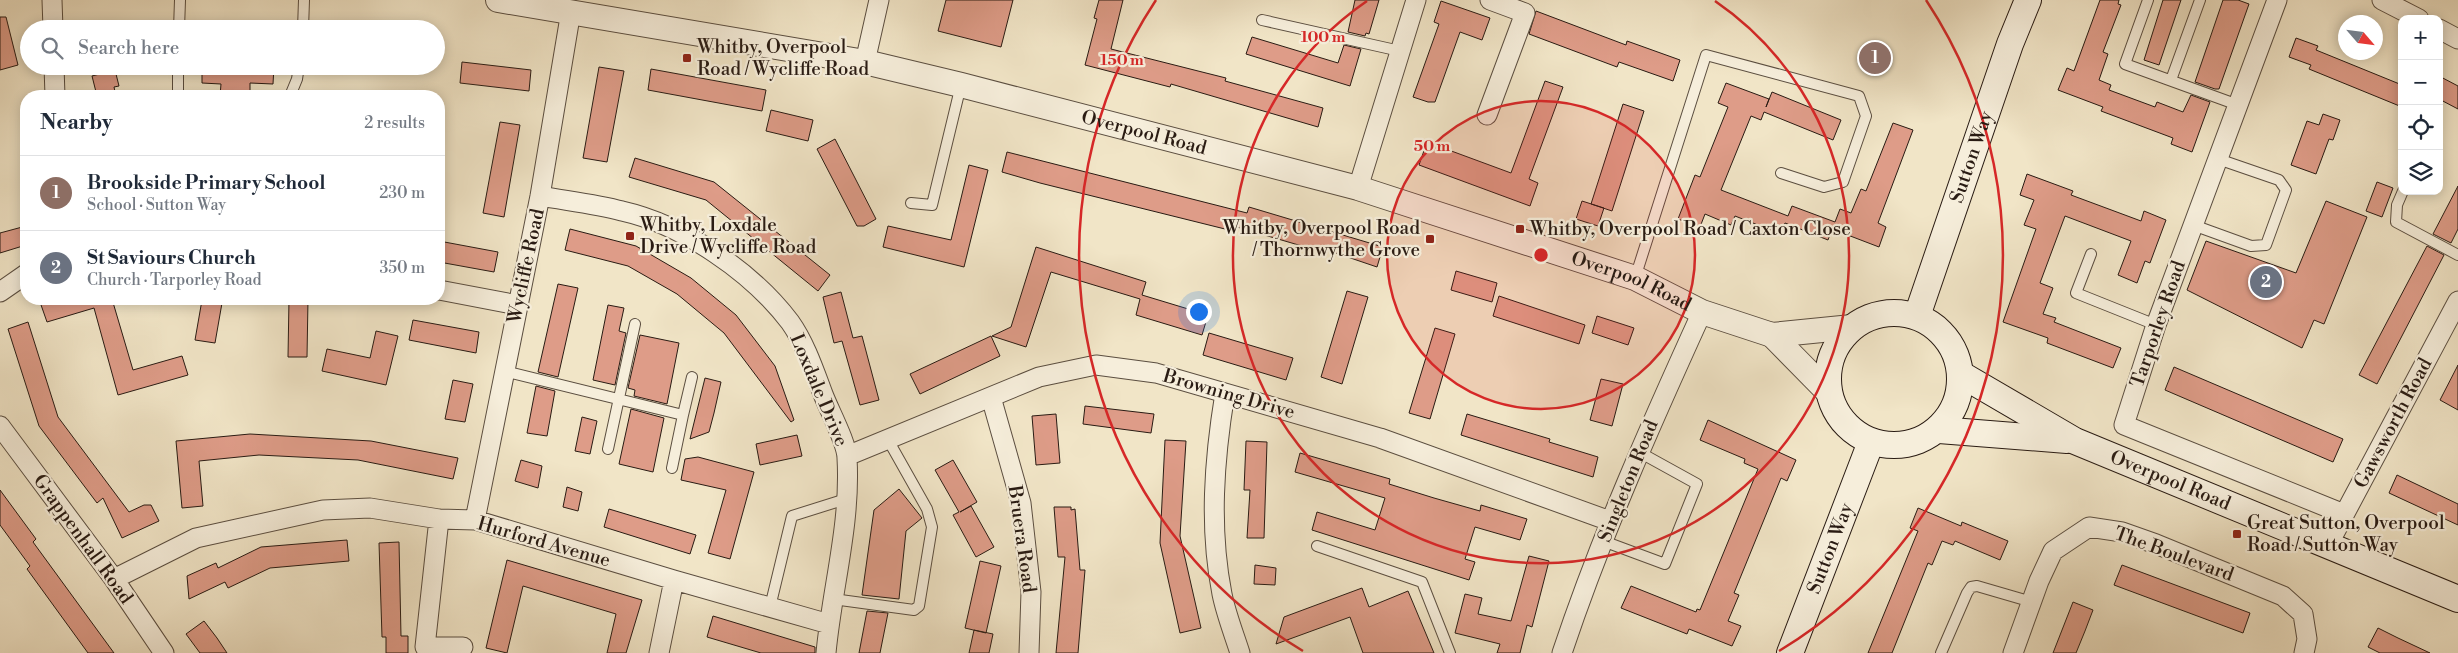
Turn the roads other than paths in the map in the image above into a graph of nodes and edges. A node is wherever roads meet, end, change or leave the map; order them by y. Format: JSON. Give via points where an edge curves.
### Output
{"nodes":[{"id":1,"x":52,"y":0,"type":"edge"},
{"id":2,"x":180,"y":0,"type":"edge"},
{"id":3,"x":304,"y":0,"type":"edge"},
{"id":4,"x":498,"y":0,"type":"edge"},
{"id":5,"x":879,"y":0,"type":"edge"},
{"id":6,"x":1416,"y":0,"type":"edge"},
{"id":7,"x":1490,"y":0,"type":"edge"},
{"id":8,"x":2028,"y":0,"type":"edge"},
{"id":9,"x":2148,"y":0,"type":"edge"},
{"id":10,"x":2200,"y":0,"type":"edge"},
{"id":11,"x":2277,"y":0,"type":"edge"},
{"id":12,"x":2382,"y":0,"type":"edge"},
{"id":13,"x":571,"y":11,"type":"junction"},
{"id":14,"x":2411,"y":15,"type":"edge"},
{"id":15,"x":53,"y":20,"type":"edge"},
{"id":16,"x":179,"y":20,"type":"edge"},
{"id":17,"x":303,"y":20,"type":"edge"},
{"id":18,"x":1262,"y":20,"type":"dead end"},
{"id":19,"x":2443,"y":31,"type":"edge"},
{"id":20,"x":2458,"y":39,"type":"edge"},
{"id":21,"x":1400,"y":51,"type":"junction"},
{"id":22,"x":865,"y":62,"type":"junction"},
{"id":23,"x":54,"y":75,"type":"edge"},
{"id":24,"x":178,"y":75,"type":"edge"},
{"id":25,"x":298,"y":75,"type":"edge"},
{"id":26,"x":2171,"y":80,"type":"junction"},
{"id":27,"x":962,"y":85,"type":"junction"},
{"id":28,"x":55,"y":90,"type":"edge"},
{"id":29,"x":178,"y":90,"type":"edge"},
{"id":30,"x":292,"y":90,"type":"edge"},
{"id":31,"x":2238,"y":105,"type":"junction"},
{"id":32,"x":1487,"y":115,"type":"dead end"},
{"id":33,"x":2218,"y":159,"type":"junction"},
{"id":34,"x":1781,"y":173,"type":"dead end"},
{"id":35,"x":1358,"y":188,"type":"junction"},
{"id":36,"x":2401,"y":195,"type":"edge"},
{"id":37,"x":540,"y":196,"type":"junction"},
{"id":38,"x":911,"y":203,"type":"dead end"},
{"id":39,"x":2193,"y":225,"type":"junction"},
{"id":40,"x":2091,"y":254,"type":"dead end"},
{"id":41,"x":2458,"y":255,"type":"edge"},
{"id":42,"x":20,"y":278,"type":"edge"},
{"id":43,"x":1635,"y":278,"type":"junction"},
{"id":44,"x":445,"y":291,"type":"edge"},
{"id":45,"x":0,"y":292,"type":"edge"},
{"id":46,"x":2458,"y":301,"type":"edge"},
{"id":47,"x":518,"y":305,"type":"junction"},
{"id":48,"x":1702,"y":312,"type":"junction"},
{"id":49,"x":1917,"y":316,"type":"junction"},
{"id":50,"x":636,"y":324,"type":"dead end"},
{"id":51,"x":2156,"y":325,"type":"junction"},
{"id":52,"x":1852,"y":327,"type":"junction"},
{"id":53,"x":1772,"y":335,"type":"junction"},
{"id":54,"x":504,"y":371,"type":"junction"},
{"id":55,"x":1962,"y":375,"type":"junction"},
{"id":56,"x":692,"y":377,"type":"dead end"},
{"id":57,"x":1225,"y":393,"type":"junction"},
{"id":58,"x":1829,"y":393,"type":"junction"},
{"id":59,"x":991,"y":397,"type":"junction"},
{"id":60,"x":619,"y":400,"type":"junction"},
{"id":61,"x":683,"y":415,"type":"junction"},
{"id":62,"x":0,"y":426,"type":"edge"},
{"id":63,"x":1939,"y":430,"type":"junction"},
{"id":64,"x":887,"y":438,"type":"junction"},
{"id":65,"x":2075,"y":441,"type":"junction"},
{"id":66,"x":1871,"y":442,"type":"junction"},
{"id":67,"x":608,"y":449,"type":"dead end"},
{"id":68,"x":1639,"y":452,"type":"junction"},
{"id":69,"x":847,"y":456,"type":"junction"},
{"id":70,"x":672,"y":468,"type":"dead end"},
{"id":71,"x":846,"y":499,"type":"junction"},
{"id":72,"x":2344,"y":514,"type":"junction"},
{"id":73,"x":439,"y":519,"type":"junction"},
{"id":74,"x":475,"y":520,"type":"junction"},
{"id":75,"x":1610,"y":521,"type":"junction"},
{"id":76,"x":1603,"y":541,"type":"junction"},
{"id":77,"x":2328,"y":545,"type":"junction"},
{"id":78,"x":1317,"y":546,"type":"dead end"},
{"id":79,"x":114,"y":580,"type":"junction"},
{"id":80,"x":674,"y":580,"type":"junction"},
{"id":81,"x":833,"y":599,"type":"junction"},
{"id":82,"x":2458,"y":599,"type":"edge"},
{"id":83,"x":2032,"y":602,"type":"junction"},
{"id":84,"x":770,"y":607,"type":"junction"},
{"id":85,"x":829,"y":624,"type":"junction"},
{"id":86,"x":463,"y":647,"type":"dead end"},
{"id":87,"x":164,"y":653,"type":"edge"},
{"id":88,"x":659,"y":653,"type":"edge"},
{"id":89,"x":826,"y":653,"type":"edge"},
{"id":90,"x":1029,"y":653,"type":"edge"},
{"id":91,"x":1240,"y":653,"type":"edge"},
{"id":92,"x":1450,"y":653,"type":"edge"},
{"id":93,"x":1562,"y":653,"type":"edge"},
{"id":94,"x":1790,"y":653,"type":"edge"},
{"id":95,"x":1941,"y":653,"type":"edge"},
{"id":96,"x":2013,"y":653,"type":"edge"},
{"id":97,"x":2304,"y":653,"type":"edge"}],
"edges":[{"from":1,"to":15,"type":"street"},
{"from":2,"to":16,"type":"lane"},
{"from":3,"to":17,"type":"lane"},
{"from":4,"to":13,"type":"street","name":"Overpool Road"},
{"from":5,"to":22,"type":"street"},
{"from":6,"to":21,"type":"street"},
{"from":7,"to":32,"type":"street","via":[[1525,13]]},
{"from":8,"to":49,"type":"main road","name":"Sutton Way"},
{"from":9,"to":26,"type":"lane","via":[[2125,64]]},
{"from":10,"to":26,"type":"lane"},
{"from":11,"to":31,"type":"street","name":"Tarporley Road"},
{"from":12,"to":14,"type":"street"},
{"from":13,"to":22,"type":"street","name":"Overpool Road"},
{"from":13,"to":37,"type":"street","name":"Wycliffe Road"},
{"from":18,"to":21,"type":"lane"},
{"from":19,"to":20,"type":"street"},
{"from":21,"to":35,"type":"street"},
{"from":22,"to":27,"type":"street","name":"Overpool Road"},
{"from":23,"to":28,"type":"street"},
{"from":24,"to":29,"type":"lane"},
{"from":25,"to":30,"type":"lane"},
{"from":26,"to":31,"type":"lane"},
{"from":27,"to":35,"type":"street","name":"Overpool Road"},
{"from":27,"to":38,"type":"lane","via":[[932,205]]},
{"from":31,"to":33,"type":"street","name":"Tarporley Road"},
{"from":33,"to":39,"type":"street","name":"Tarporley Road"},
{"from":33,"to":39,"type":"lane","via":[[2279,180],[2286,190],[2273,227],[2266,245],[2251,246]]},
{"from":34,"to":43,"type":"lane","via":[[1824,187],[1844,182],[1866,116],[1859,96],[1706,55]]},
{"from":35,"to":43,"type":"street","name":"Overpool Road"},
{"from":36,"to":41,"type":"lane","via":[[2396,222]]},
{"from":37,"to":47,"type":"street","name":"Wycliffe Road"},
{"from":37,"to":69,"type":"street","name":"Loxdale Drive","via":[[623,211],[660,224],[696,241],[762,292],[790,323],[810,361]]},
{"from":39,"to":51,"type":"street","name":"Tarporley Road"},
{"from":40,"to":51,"type":"lane","via":[[2076,293]]},
{"from":42,"to":45,"type":"street"},
{"from":43,"to":48,"type":"street","name":"Overpool Road"},
{"from":44,"to":47,"type":"street"},
{"from":46,"to":72,"type":"street","name":"Gawsworth Road"},
{"from":47,"to":54,"type":"street","name":"Wycliffe Road"},
{"from":48,"to":53,"type":"street","name":"Overpool Road"},
{"from":48,"to":68,"type":"street","name":"Singleton Road"},
{"from":49,"to":52,"type":"main road","via":[[1896,312],[1872,316]]},
{"from":49,"to":55,"type":"main road","via":[[1937,328],[1952,345]]},
{"from":50,"to":60,"type":"lane"},
{"from":51,"to":72,"type":"street","name":"Tarporley Road","via":[[2124,425]]},
{"from":52,"to":53,"type":"street","name":"Overpool Road"},
{"from":52,"to":58,"type":"main road","via":[[1836,347],[1828,370]]},
{"from":53,"to":58,"type":"street","name":"Overpool Road"},
{"from":54,"to":60,"type":"lane"},
{"from":54,"to":74,"type":"street","name":"Wycliffe Road"},
{"from":55,"to":63,"type":"main road","via":[[1959,398]]},
{"from":55,"to":65,"type":"main road","name":"Overpool Road"},
{"from":56,"to":61,"type":"lane"},
{"from":57,"to":59,"type":"street","name":"Browning Drive","via":[[1156,373],[1096,365],[1039,377]]},
{"from":57,"to":75,"type":"street","name":"Browning Drive","via":[[1380,438]]},
{"from":57,"to":91,"type":"street","via":[[1214,494],[1215,542],[1222,595]]},
{"from":58,"to":66,"type":"main road","via":[[1836,413],[1851,431]]},
{"from":59,"to":64,"type":"street","name":"Browning Drive","via":[[905,434]]},
{"from":59,"to":90,"type":"street","name":"Bruera Road","via":[[1021,503],[1031,592]]},
{"from":60,"to":61,"type":"lane"},
{"from":60,"to":67,"type":"lane"},
{"from":61,"to":70,"type":"lane"},
{"from":62,"to":79,"type":"street","name":"Grappenhall Road"},
{"from":63,"to":65,"type":"main road","name":"Overpool Road"},
{"from":63,"to":66,"type":"main road","via":[[1919,442],[1896,446]]},
{"from":64,"to":69,"type":"street","name":"Browning Drive"},
{"from":64,"to":81,"type":"lane","via":[[927,509],[932,527],[919,606],[914,610]]},
{"from":65,"to":77,"type":"main road","name":"Overpool Road"},
{"from":66,"to":94,"type":"main road","name":"Sutton Way"},
{"from":68,"to":75,"type":"street","name":"Singleton Road"},
{"from":68,"to":76,"type":"lane","via":[[1697,484],[1665,564]]},
{"from":69,"to":71,"type":"street","name":"Loxdale Drive"},
{"from":71,"to":81,"type":"street","name":"Loxdale Drive","via":[[845,531]]},
{"from":71,"to":84,"type":"lane","via":[[792,516]]},
{"from":72,"to":77,"type":"street","name":"Gawsworth Road"},
{"from":73,"to":74,"type":"street","name":"Hurford Avenue"},
{"from":73,"to":79,"type":"street","name":"Hurford Avenue","via":[[370,508],[323,510],[279,518],[196,538]]},
{"from":73,"to":86,"type":"street","via":[[425,647]]},
{"from":74,"to":80,"type":"street","name":"Hurford Avenue"},
{"from":75,"to":76,"type":"street","name":"Singleton Road"},
{"from":76,"to":93,"type":"street","name":"Singleton Road"},
{"from":77,"to":82,"type":"main road","name":"Overpool Road"},
{"from":78,"to":92,"type":"lane","via":[[1422,582]]},
{"from":79,"to":87,"type":"street","name":"Grappenhall Road"},
{"from":80,"to":84,"type":"street","name":"Hurford Avenue"},
{"from":80,"to":88,"type":"street"},
{"from":81,"to":85,"type":"street","name":"Loxdale Drive"},
{"from":83,"to":95,"type":"lane","via":[[1971,587]]},
{"from":83,"to":96,"type":"street","name":"The Boulevard"},
{"from":83,"to":97,"type":"street","name":"The Boulevard","via":[[2054,551],[2090,527],[2122,532],[2283,596],[2303,614],[2307,639]]},
{"from":84,"to":85,"type":"street","name":"Hurford Avenue"},
{"from":85,"to":89,"type":"street","name":"Loxdale Drive"}]}
